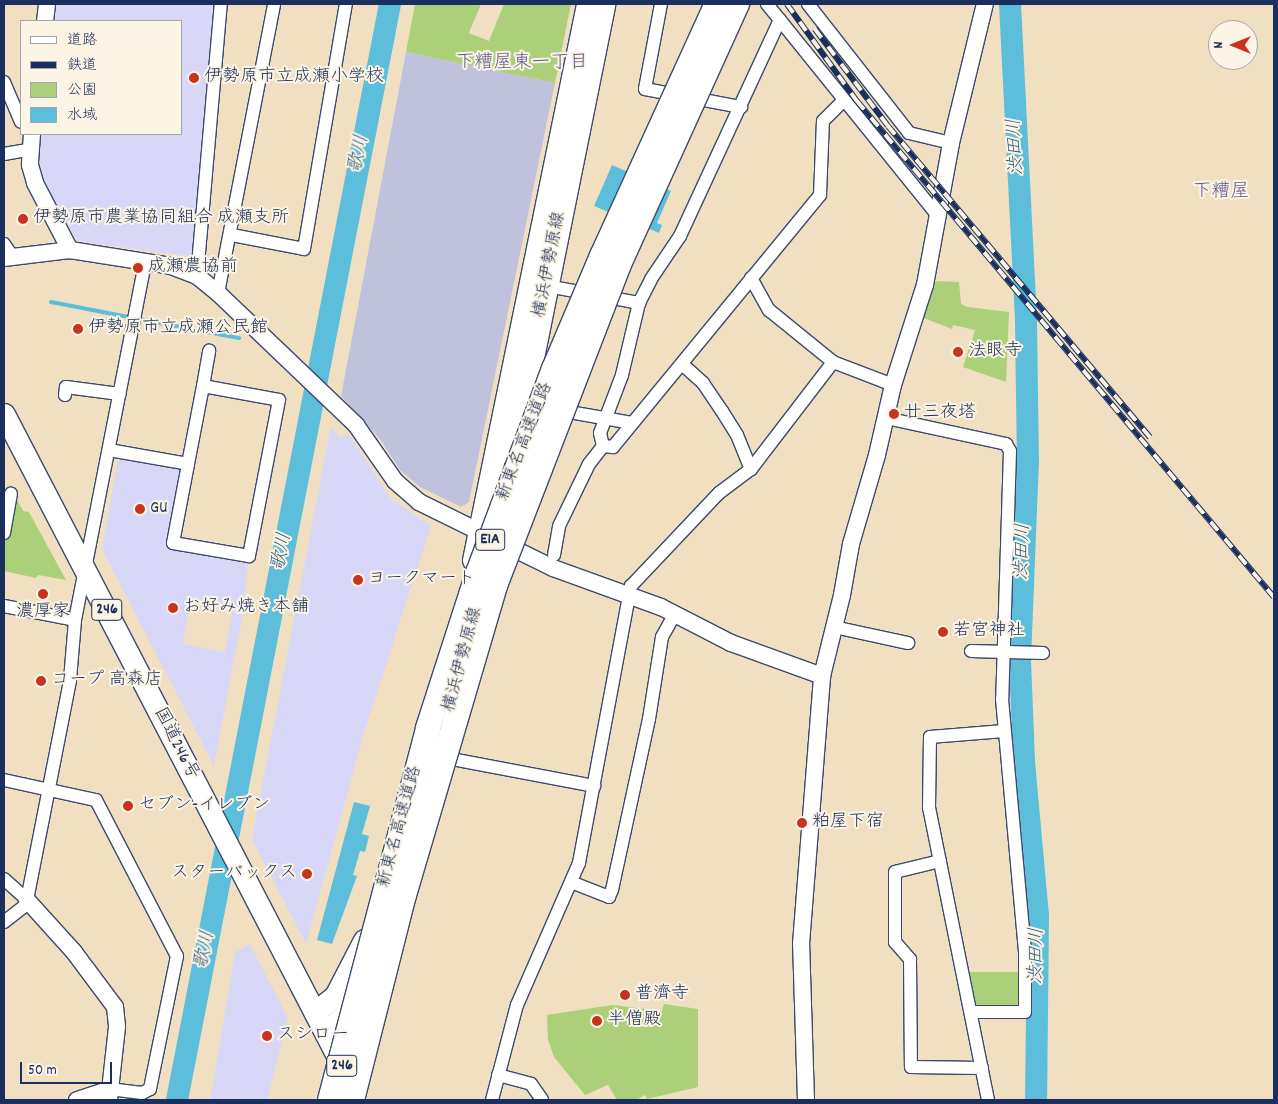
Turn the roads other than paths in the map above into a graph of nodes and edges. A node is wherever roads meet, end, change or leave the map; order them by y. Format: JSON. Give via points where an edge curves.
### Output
{"nodes":[{"id":1,"x":46,"y":4,"type":"edge"},
{"id":2,"x":221,"y":4,"type":"edge"},
{"id":3,"x":274,"y":4,"type":"edge"},
{"id":4,"x":346,"y":4,"type":"edge"},
{"id":5,"x":587,"y":4,"type":"edge"},
{"id":6,"x":604,"y":4,"type":"edge"},
{"id":7,"x":661,"y":4,"type":"edge"},
{"id":8,"x":717,"y":4,"type":"edge"},
{"id":9,"x":737,"y":4,"type":"edge"},
{"id":10,"x":766,"y":4,"type":"edge"},
{"id":11,"x":808,"y":4,"type":"edge"},
{"id":12,"x":985,"y":4,"type":"edge"},
{"id":13,"x":45,"y":20,"type":"edge"},
{"id":14,"x":780,"y":20,"type":"junction"},
{"id":15,"x":4,"y":82,"type":"edge"},
{"id":16,"x":843,"y":101,"type":"junction"},
{"id":17,"x":741,"y":107,"type":"junction"},
{"id":18,"x":20,"y":120,"type":"edge"},
{"id":19,"x":32,"y":142,"type":"edge"},
{"id":20,"x":951,"y":143,"type":"junction"},
{"id":21,"x":4,"y":154,"type":"edge"},
{"id":22,"x":939,"y":217,"type":"junction"},
{"id":23,"x":232,"y":235,"type":"junction"},
{"id":24,"x":70,"y":250,"type":"junction"},
{"id":25,"x":6,"y":253,"type":"edge"},
{"id":26,"x":145,"y":262,"type":"junction"},
{"id":27,"x":197,"y":276,"type":"junction"},
{"id":28,"x":751,"y":278,"type":"junction"},
{"id":29,"x":547,"y":286,"type":"junction"},
{"id":30,"x":218,"y":292,"type":"junction"},
{"id":31,"x":639,"y":303,"type":"junction"},
{"id":32,"x":209,"y":351,"type":"dead end"},
{"id":33,"x":833,"y":362,"type":"junction"},
{"id":34,"x":682,"y":364,"type":"junction"},
{"id":35,"x":893,"y":385,"type":"junction"},
{"id":36,"x":203,"y":386,"type":"junction"},
{"id":37,"x":66,"y":387,"type":"dead end"},
{"id":38,"x":120,"y":394,"type":"junction"},
{"id":39,"x":524,"y":403,"type":"junction"},
{"id":40,"x":4,"y":414,"type":"edge"},
{"id":41,"x":606,"y":418,"type":"junction"},
{"id":42,"x":886,"y":418,"type":"junction"},
{"id":43,"x":632,"y":423,"type":"junction"},
{"id":44,"x":603,"y":446,"type":"junction"},
{"id":45,"x":109,"y":450,"type":"junction"},
{"id":46,"x":188,"y":464,"type":"junction"},
{"id":47,"x":751,"y":469,"type":"junction"},
{"id":48,"x":11,"y":494,"type":"dead end"},
{"id":49,"x":4,"y":533,"type":"edge"},
{"id":50,"x":488,"y":537,"type":"junction"},
{"id":51,"x":554,"y":555,"type":"dead end"},
{"id":52,"x":85,"y":570,"type":"junction"},
{"id":53,"x":628,"y":595,"type":"junction"},
{"id":54,"x":4,"y":606,"type":"edge"},
{"id":55,"x":675,"y":614,"type":"junction"},
{"id":56,"x":75,"y":620,"type":"junction"},
{"id":57,"x":834,"y":627,"type":"junction"},
{"id":58,"x":908,"y":643,"type":"dead end"},
{"id":59,"x":971,"y":651,"type":"dead end"},
{"id":60,"x":1005,"y":653,"type":"junction"},
{"id":61,"x":1043,"y":653,"type":"dead end"},
{"id":62,"x":822,"y":676,"type":"junction"},
{"id":63,"x":1004,"y":731,"type":"junction"},
{"id":64,"x":438,"y":756,"type":"junction"},
{"id":65,"x":4,"y":780,"type":"edge"},
{"id":66,"x":594,"y":786,"type":"junction"},
{"id":67,"x":50,"y":788,"type":"junction"},
{"id":68,"x":940,"y":861,"type":"junction"},
{"id":69,"x":4,"y":879,"type":"edge"},
{"id":70,"x":571,"y":882,"type":"junction"},
{"id":71,"x":28,"y":901,"type":"junction"},
{"id":72,"x":4,"y":922,"type":"edge"},
{"id":73,"x":315,"y":1012,"type":"junction"},
{"id":74,"x":972,"y":1012,"type":"junction"},
{"id":75,"x":325,"y":1031,"type":"junction"},
{"id":76,"x":982,"y":1068,"type":"junction"},
{"id":77,"x":498,"y":1075,"type":"junction"},
{"id":78,"x":110,"y":1095,"type":"edge"},
{"id":79,"x":78,"y":1100,"type":"edge"},
{"id":80,"x":330,"y":1100,"type":"edge"},
{"id":81,"x":352,"y":1100,"type":"edge"},
{"id":82,"x":360,"y":1100,"type":"edge"},
{"id":83,"x":492,"y":1100,"type":"edge"},
{"id":84,"x":542,"y":1100,"type":"edge"},
{"id":85,"x":806,"y":1100,"type":"edge"},
{"id":86,"x":988,"y":1100,"type":"edge"}],
"edges":[{"from":1,"to":13,"type":"street"},
{"from":2,"to":27,"type":"street"},
{"from":3,"to":23,"type":"street"},
{"from":4,"to":23,"type":"street","via":[[304,248]]},
{"from":5,"to":50,"type":"main road","name":"横浜伊勢原線"},
{"from":6,"to":29,"type":"main road","name":"横浜伊勢原線"},
{"from":7,"to":17,"type":"street","via":[[645,89]]},
{"from":8,"to":80,"type":"highway","name":"新東名高速道路","number":"E1A","bridge":true,"via":[[558,360],[478,573],[428,728]]},
{"from":9,"to":81,"type":"highway","name":"新東名高速道路","number":"E1A","bridge":true,"via":[[615,272],[496,583],[404,895]]},
{"from":10,"to":14,"type":"street"},
{"from":11,"to":20,"type":"street","via":[[909,133]]},
{"from":12,"to":20,"type":"street"},
{"from":14,"to":16,"type":"street"},
{"from":14,"to":17,"type":"street"},
{"from":15,"to":18,"type":"street"},
{"from":16,"to":22,"type":"street"},
{"from":16,"to":28,"type":"street","via":[[823,121],[820,195]]},
{"from":17,"to":31,"type":"street","via":[[676,245],[651,279]]},
{"from":19,"to":21,"type":"street"},
{"from":19,"to":24,"type":"street","via":[[35,183]]},
{"from":20,"to":22,"type":"street"},
{"from":22,"to":35,"type":"street","via":[[925,286]]},
{"from":23,"to":30,"type":"street"},
{"from":24,"to":25,"type":"street"},
{"from":24,"to":26,"type":"street"},
{"from":26,"to":27,"type":"street","via":[[171,266]]},
{"from":26,"to":38,"type":"street"},
{"from":27,"to":30,"type":"street"},
{"from":28,"to":33,"type":"street","via":[[769,310]]},
{"from":28,"to":34,"type":"street"},
{"from":29,"to":31,"type":"street"},
{"from":29,"to":39,"type":"main road","name":"横浜伊勢原線"},
{"from":30,"to":50,"type":"street","via":[[361,431],[383,466],[406,493],[430,509]]},
{"from":31,"to":41,"type":"street","via":[[622,374]]},
{"from":32,"to":36,"type":"street"},
{"from":33,"to":35,"type":"street"},
{"from":33,"to":47,"type":"street"},
{"from":34,"to":43,"type":"street"},
{"from":34,"to":47,"type":"street","via":[[703,383],[722,411],[737,435]]},
{"from":35,"to":42,"type":"street"},
{"from":36,"to":46,"type":"street"},
{"from":36,"to":46,"type":"street","via":[[278,400],[249,556],[173,543]]},
{"from":37,"to":38,"type":"street"},
{"from":38,"to":45,"type":"street"},
{"from":39,"to":41,"type":"street"},
{"from":39,"to":50,"type":"main road","name":"横浜伊勢原線"},
{"from":40,"to":52,"type":"main road","name":"国道246号","number":"246"},
{"from":41,"to":43,"type":"street"},
{"from":41,"to":44,"type":"street","via":[[599,438]]},
{"from":42,"to":57,"type":"street","via":[[850,544]]},
{"from":42,"to":60,"type":"street","via":[[1006,444],[1010,451]]},
{"from":43,"to":44,"type":"street","via":[[613,447]]},
{"from":44,"to":51,"type":"street","via":[[588,464],[562,519]]},
{"from":45,"to":46,"type":"street"},
{"from":45,"to":52,"type":"street"},
{"from":47,"to":53,"type":"street","via":[[719,493],[638,577]]},
{"from":48,"to":49,"type":"street"},
{"from":50,"to":53,"type":"street","via":[[568,574]]},
{"from":50,"to":64,"type":"main road","name":"横浜伊勢原線"},
{"from":50,"to":73,"type":"main road","name":"横浜伊勢原線","via":[[384,893],[354,966],[334,996]]},
{"from":52,"to":56,"type":"street"},
{"from":52,"to":73,"type":"main road","name":"国道246号","number":"246"},
{"from":53,"to":55,"type":"street"},
{"from":53,"to":66,"type":"street"},
{"from":54,"to":56,"type":"street"},
{"from":55,"to":62,"type":"street","via":[[731,643]]},
{"from":55,"to":70,"type":"street","via":[[662,637],[649,719],[612,890],[609,896]]},
{"from":56,"to":67,"type":"street","via":[[70,680]]},
{"from":57,"to":58,"type":"street"},
{"from":57,"to":62,"type":"street"},
{"from":59,"to":60,"type":"street"},
{"from":60,"to":61,"type":"street"},
{"from":60,"to":63,"type":"street"},
{"from":62,"to":85,"type":"street","via":[[801,944]]},
{"from":63,"to":68,"type":"street","via":[[930,737],[929,808]]},
{"from":63,"to":74,"type":"street","via":[[1025,944],[1025,1012]]},
{"from":64,"to":66,"type":"street"},
{"from":64,"to":75,"type":"main road","name":"横浜伊勢原線","via":[[399,897],[367,975],[344,1015]]},
{"from":65,"to":67,"type":"street"},
{"from":66,"to":70,"type":"street"},
{"from":67,"to":71,"type":"street"},
{"from":67,"to":78,"type":"street","via":[[96,800],[177,956],[150,1089],[142,1093]]},
{"from":68,"to":74,"type":"street"},
{"from":68,"to":76,"type":"street","via":[[895,872],[895,942],[910,959],[911,1067]]},
{"from":69,"to":71,"type":"street"},
{"from":70,"to":77,"type":"street","via":[[517,1005]]},
{"from":71,"to":72,"type":"street"},
{"from":71,"to":78,"type":"street","via":[[74,952],[115,1008],[117,1027]]},
{"from":73,"to":75,"type":"main road","name":"国道246号","number":"246"},
{"from":74,"to":76,"type":"street"},
{"from":75,"to":82,"type":"main road","name":"国道246号","number":"246"},
{"from":76,"to":86,"type":"street"},
{"from":77,"to":83,"type":"street"},
{"from":77,"to":84,"type":"street","via":[[531,1084]]},
{"from":78,"to":79,"type":"street"}]}
